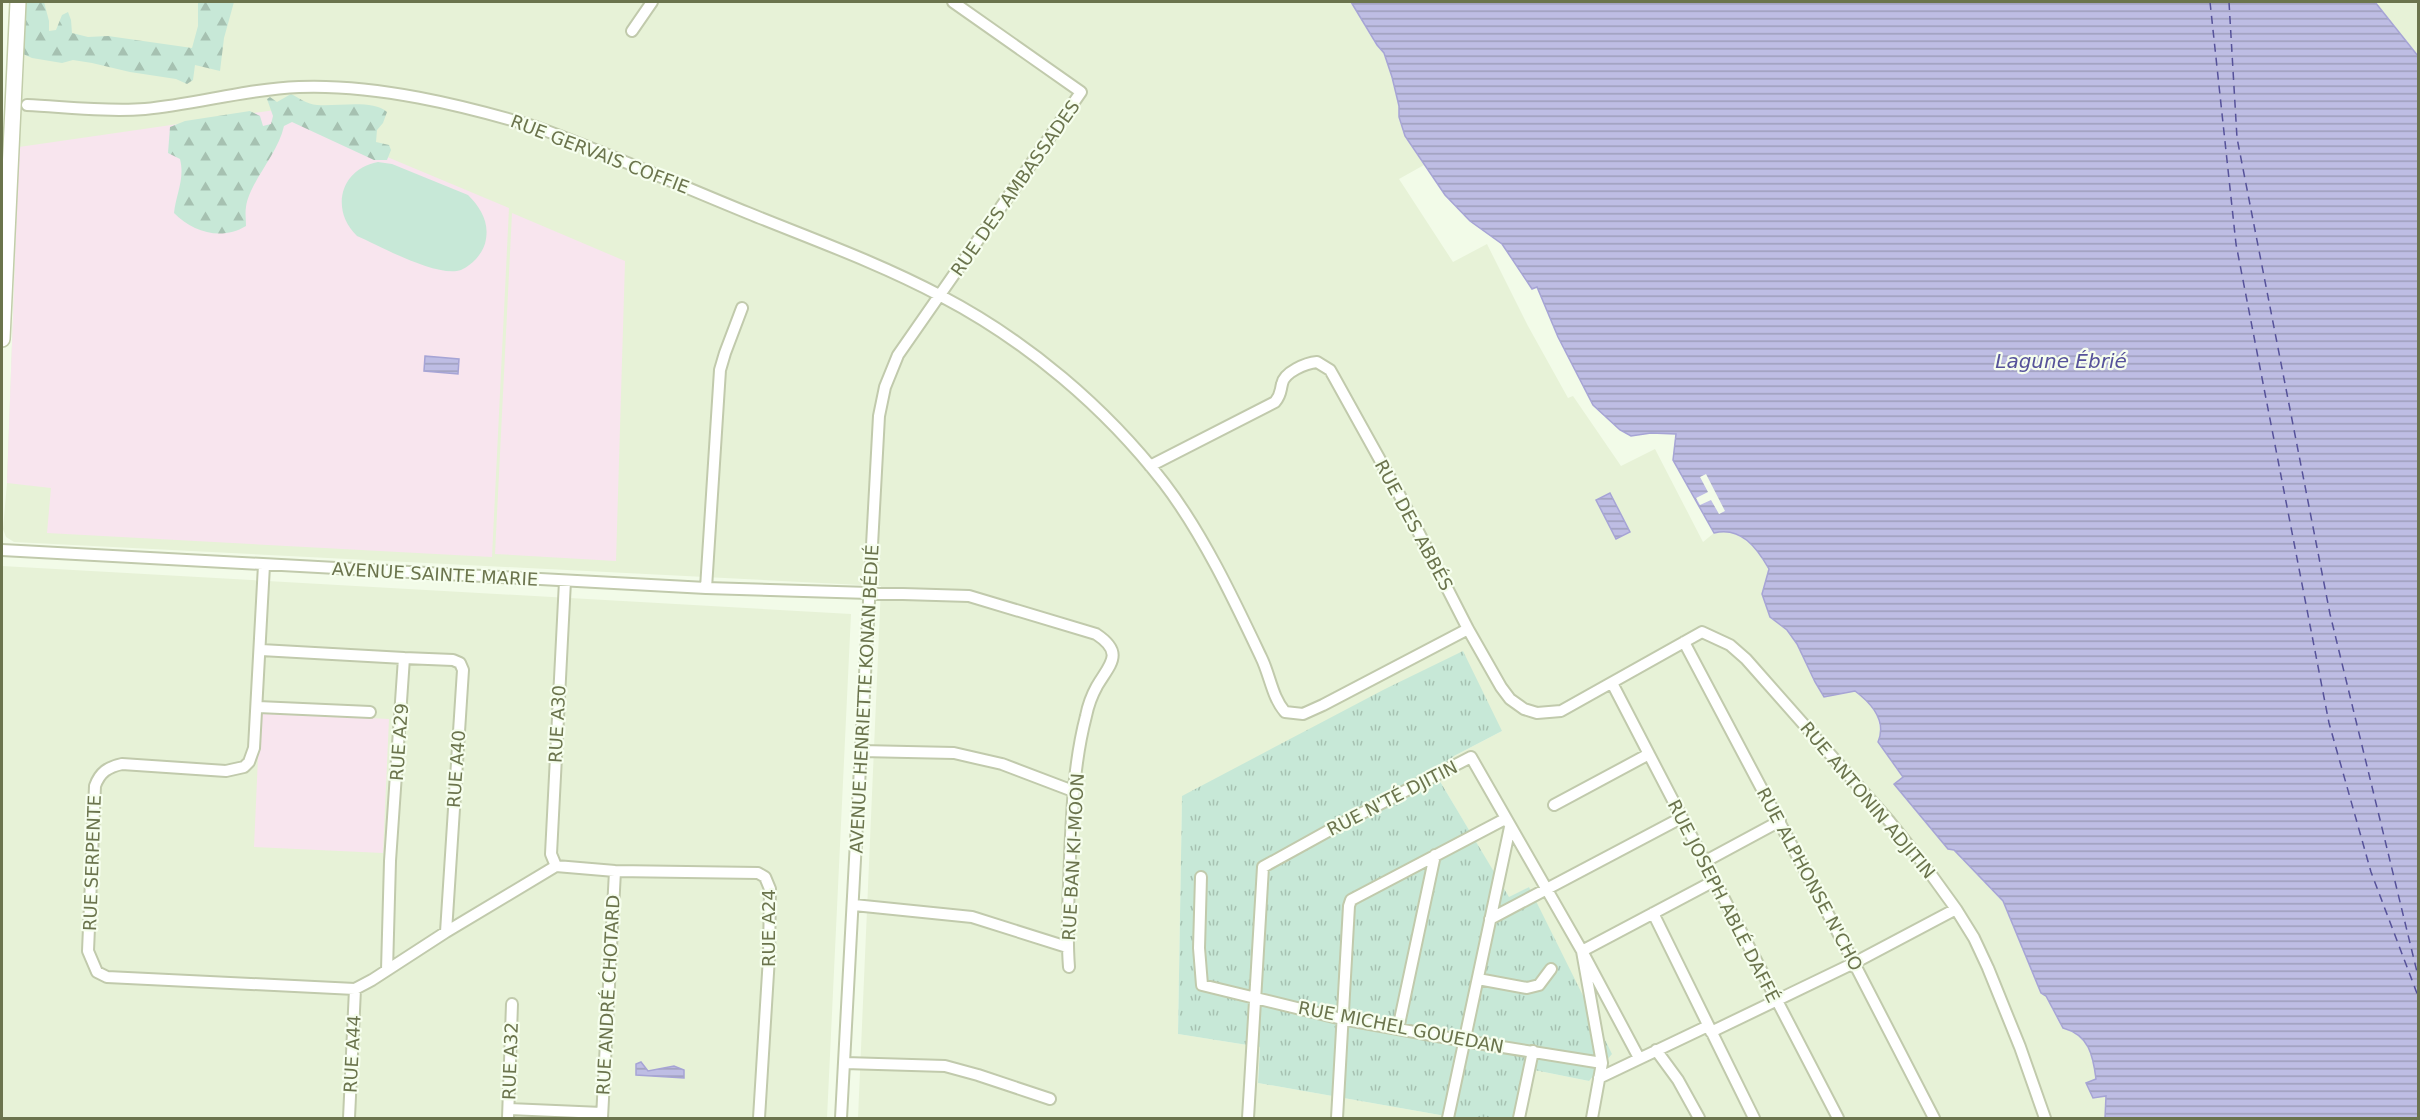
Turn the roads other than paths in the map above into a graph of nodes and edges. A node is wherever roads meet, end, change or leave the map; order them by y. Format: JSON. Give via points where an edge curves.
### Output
{"nodes":[{"id":1,"x":18,"y":2,"type":"edge"},
{"id":2,"x":652,"y":2,"type":"edge"},
{"id":3,"x":952,"y":2,"type":"edge"},
{"id":4,"x":632,"y":31,"type":"dead end"},
{"id":5,"x":8,"y":97,"type":"edge"},
{"id":6,"x":27,"y":105,"type":"junction"},
{"id":7,"x":7,"y":113,"type":"edge"},
{"id":8,"x":940,"y":295,"type":"junction"},
{"id":9,"x":742,"y":308,"type":"dead end"},
{"id":10,"x":2,"y":339,"type":"edge"},
{"id":11,"x":1150,"y":466,"type":"junction"},
{"id":12,"x":2,"y":550,"type":"edge"},
{"id":13,"x":264,"y":565,"type":"junction"},
{"id":14,"x":565,"y":581,"type":"junction"},
{"id":15,"x":706,"y":588,"type":"junction"},
{"id":16,"x":869,"y":594,"type":"junction"},
{"id":17,"x":1468,"y":629,"type":"junction"},
{"id":18,"x":1684,"y":642,"type":"junction"},
{"id":19,"x":261,"y":650,"type":"junction"},
{"id":20,"x":404,"y":658,"type":"junction"},
{"id":21,"x":1612,"y":683,"type":"junction"},
{"id":22,"x":258,"y":707,"type":"junction"},
{"id":23,"x":370,"y":712,"type":"dead end"},
{"id":24,"x":861,"y":751,"type":"junction"},
{"id":25,"x":1649,"y":754,"type":"junction"},
{"id":26,"x":1073,"y":791,"type":"junction"},
{"id":27,"x":1554,"y":805,"type":"dead end"},
{"id":28,"x":1681,"y":818,"type":"junction"},
{"id":29,"x":1780,"y":821,"type":"junction"},
{"id":30,"x":1507,"y":823,"type":"junction"},
{"id":31,"x":1435,"y":855,"type":"junction"},
{"id":32,"x":1704,"y":862,"type":"junction"},
{"id":33,"x":556,"y":866,"type":"junction"},
{"id":34,"x":615,"y":871,"type":"junction"},
{"id":35,"x":1201,"y":877,"type":"dead end"},
{"id":36,"x":1714,"y":881,"type":"junction"},
{"id":37,"x":1545,"y":888,"type":"junction"},
{"id":38,"x":854,"y":904,"type":"junction"},
{"id":39,"x":1956,"y":909,"type":"junction"},
{"id":40,"x":1653,"y":914,"type":"junction"},
{"id":41,"x":1490,"y":919,"type":"junction"},
{"id":42,"x":446,"y":932,"type":"junction"},
{"id":43,"x":1067,"y":946,"type":"junction"},
{"id":44,"x":1582,"y":951,"type":"junction"},
{"id":45,"x":1854,"y":963,"type":"junction"},
{"id":46,"x":1069,"y":967,"type":"dead end"},
{"id":47,"x":1551,"y":969,"type":"dead end"},
{"id":48,"x":387,"y":970,"type":"junction"},
{"id":49,"x":1478,"y":979,"type":"junction"},
{"id":50,"x":355,"y":989,"type":"junction"},
{"id":51,"x":1256,"y":998,"type":"junction"},
{"id":52,"x":1775,"y":1001,"type":"junction"},
{"id":53,"x":512,"y":1004,"type":"dead end"},
{"id":54,"x":1342,"y":1019,"type":"junction"},
{"id":55,"x":1398,"y":1029,"type":"junction"},
{"id":56,"x":1709,"y":1029,"type":"junction"},
{"id":57,"x":1465,"y":1041,"type":"junction"},
{"id":58,"x":1656,"y":1050,"type":"junction"},
{"id":59,"x":1533,"y":1051,"type":"junction"},
{"id":60,"x":1639,"y":1058,"type":"junction"},
{"id":61,"x":845,"y":1063,"type":"junction"},
{"id":62,"x":1602,"y":1063,"type":"junction"},
{"id":63,"x":1599,"y":1078,"type":"junction"},
{"id":64,"x":1050,"y":1099,"type":"dead end"},
{"id":65,"x":509,"y":1114,"type":"edge"},
{"id":66,"x":602,"y":1116,"type":"edge"},
{"id":67,"x":349,"y":1119,"type":"edge"},
{"id":68,"x":759,"y":1119,"type":"edge"},
{"id":69,"x":841,"y":1119,"type":"edge"},
{"id":70,"x":1248,"y":1119,"type":"edge"},
{"id":71,"x":1337,"y":1119,"type":"edge"},
{"id":72,"x":1448,"y":1119,"type":"edge"},
{"id":73,"x":1519,"y":1119,"type":"edge"},
{"id":74,"x":1592,"y":1119,"type":"edge"},
{"id":75,"x":1699,"y":1119,"type":"edge"},
{"id":76,"x":1754,"y":1119,"type":"edge"},
{"id":77,"x":1838,"y":1119,"type":"edge"},
{"id":78,"x":1934,"y":1119,"type":"edge"},
{"id":79,"x":2045,"y":1119,"type":"edge"}],
"edges":[{"from":1,"to":5,"type":"main road"},
{"from":2,"to":4,"type":"street"},
{"from":3,"to":8,"type":"street","name":"RUE DES AMBASSADES","via":[[1081,92]]},
{"from":5,"to":6,"type":"street"},
{"from":5,"to":7,"type":"main road"},
{"from":6,"to":7,"type":"street"},
{"from":6,"to":8,"type":"street","name":"RUE GERVAIS COFFIE","via":[[145,109],[300,87],[378,93],[452,105],[574,141]]},
{"from":7,"to":10,"type":"main road"},
{"from":8,"to":11,"type":"street","name":"RUE GERVAIS COFFIE","via":[[1068,383],[1106,416]]},
{"from":8,"to":16,"type":"street","name":"AVENUE HENRIETTE KONAN BÉDIÉ","via":[[898,355],[885,387],[879,416]]},
{"from":9,"to":15,"type":"street","via":[[720,370]]},
{"from":11,"to":17,"type":"street","name":"RUE GERVAIS COFFIE","via":[[1223,579],[1285,712],[1303,714],[1323,705]]},
{"from":11,"to":17,"type":"street","name":"RUE DES ABBÉS","via":[[1275,402],[1287,375],[1312,363],[1323,364],[1400,496]]},
{"from":12,"to":13,"type":"street","name":"AVENUE SAINTE MARIE"},
{"from":13,"to":14,"type":"street","name":"AVENUE SAINTE MARIE"},
{"from":13,"to":19,"type":"street","name":"RUE SERPENTE"},
{"from":14,"to":15,"type":"street","name":"AVENUE SAINTE MARIE"},
{"from":14,"to":33,"type":"street","name":"RUE A30","via":[[551,854]]},
{"from":15,"to":16,"type":"street","name":"AVENUE SAINTE MARIE"},
{"from":16,"to":24,"type":"street","name":"AVENUE HENRIETTE KONAN BÉDIÉ"},
{"from":16,"to":26,"type":"street","name":"RUE BAN KI-MOON","via":[[978,598],[1106,640],[1112,652],[1112,666],[1097,686],[1085,718]]},
{"from":17,"to":21,"type":"street","name":"RUE DES ABBÉS","via":[[1501,687],[1524,709],[1537,713],[1561,711]]},
{"from":18,"to":21,"type":"street","name":"RUE DES ABBÉS"},
{"from":18,"to":29,"type":"street","name":"RUE ALPHONSE N'CHO"},
{"from":18,"to":39,"type":"street","name":"RUE ANTONIN ADJITIN","via":[[1702,632],[1730,645],[1746,659],[1890,822]]},
{"from":19,"to":20,"type":"street"},
{"from":19,"to":22,"type":"street","name":"RUE SERPENTE"},
{"from":20,"to":42,"type":"street","name":"RUE A40","via":[[453,660],[463,670]]},
{"from":20,"to":48,"type":"street","name":"RUE A29"},
{"from":21,"to":25,"type":"street","name":"RUE JOSEPH ABLÉ DAFFÉ"},
{"from":22,"to":23,"type":"street"},
{"from":22,"to":50,"type":"street","name":"RUE SERPENTE","via":[[254,748],[244,767],[226,771],[122,764],[99,775],[93,821],[88,951],[91,962],[108,977]]},
{"from":24,"to":26,"type":"street","via":[[954,753],[1002,764]]},
{"from":24,"to":38,"type":"street","name":"AVENUE HENRIETTE KONAN BÉDIÉ"},
{"from":25,"to":27,"type":"street"},
{"from":25,"to":28,"type":"street","name":"RUE JOSEPH ABLÉ DAFFÉ"},
{"from":26,"to":43,"type":"street","name":"RUE BAN KI-MOON"},
{"from":28,"to":32,"type":"street","name":"RUE JOSEPH ABLÉ DAFFÉ"},
{"from":28,"to":37,"type":"street"},
{"from":29,"to":32,"type":"street"},
{"from":29,"to":45,"type":"street","name":"RUE ALPHONSE N'CHO"},
{"from":30,"to":31,"type":"street"},
{"from":30,"to":37,"type":"street","name":"RUE N'TÉ DJITIN"},
{"from":30,"to":41,"type":"street"},
{"from":30,"to":51,"type":"street","name":"RUE N'TÉ DJITIN","via":[[1471,757],[1263,867]]},
{"from":31,"to":54,"type":"street","via":[[1351,900]]},
{"from":31,"to":55,"type":"street"},
{"from":32,"to":36,"type":"street","name":"RUE JOSEPH ABLÉ DAFFÉ"},
{"from":33,"to":34,"type":"street","name":"RUE A24"},
{"from":33,"to":42,"type":"street"},
{"from":34,"to":66,"type":"street","name":"RUE ANDRÉ CHOTARD"},
{"from":34,"to":68,"type":"street","name":"RUE A24","via":[[758,873],[766,878],[770,889],[769,957]]},
{"from":35,"to":51,"type":"street","name":"RUE MICHEL GOUEDAN","via":[[1198,948],[1202,985]]},
{"from":36,"to":40,"type":"street"},
{"from":36,"to":52,"type":"street","name":"RUE JOSEPH ABLÉ DAFFÉ"},
{"from":37,"to":41,"type":"street"},
{"from":37,"to":44,"type":"street","name":"RUE N'TÉ DJITIN"},
{"from":38,"to":43,"type":"street","via":[[972,917]]},
{"from":38,"to":61,"type":"street","name":"AVENUE HENRIETTE KONAN BÉDIÉ"},
{"from":39,"to":45,"type":"street"},
{"from":39,"to":79,"type":"street","name":"RUE ANTONIN ADJITIN","via":[[1988,968]]},
{"from":40,"to":44,"type":"street"},
{"from":40,"to":56,"type":"street"},
{"from":41,"to":49,"type":"street"},
{"from":42,"to":48,"type":"street"},
{"from":43,"to":46,"type":"street","name":"RUE BAN KI-MOON"},
{"from":44,"to":60,"type":"street","name":"RUE N'TÉ DJITIN"},
{"from":44,"to":62,"type":"street"},
{"from":45,"to":52,"type":"street"},
{"from":45,"to":78,"type":"street","name":"RUE ALPHONSE N'CHO"},
{"from":47,"to":49,"type":"street","via":[[1539,985],[1527,988]]},
{"from":48,"to":50,"type":"street"},
{"from":49,"to":57,"type":"street"},
{"from":50,"to":67,"type":"street","name":"RUE A44"},
{"from":51,"to":54,"type":"street","name":"RUE MICHEL GOUEDAN"},
{"from":51,"to":70,"type":"street","name":"RUE N'TÉ DJITIN"},
{"from":52,"to":56,"type":"street"},
{"from":52,"to":77,"type":"street","name":"RUE JOSEPH ABLÉ DAFFÉ"},
{"from":53,"to":65,"type":"street","name":"RUE A32"},
{"from":54,"to":55,"type":"street","name":"RUE MICHEL GOUEDAN"},
{"from":54,"to":71,"type":"street"},
{"from":55,"to":57,"type":"street","name":"RUE MICHEL GOUEDAN"},
{"from":56,"to":58,"type":"street"},
{"from":56,"to":76,"type":"street"},
{"from":57,"to":59,"type":"street","name":"RUE MICHEL GOUEDAN"},
{"from":57,"to":72,"type":"street"},
{"from":58,"to":60,"type":"street"},
{"from":58,"to":75,"type":"street"},
{"from":59,"to":62,"type":"street","name":"RUE MICHEL GOUEDAN"},
{"from":59,"to":73,"type":"street"},
{"from":60,"to":63,"type":"street"},
{"from":61,"to":64,"type":"street","via":[[945,1066]]},
{"from":61,"to":69,"type":"street","name":"AVENUE HENRIETTE KONAN BÉDIÉ"},
{"from":62,"to":63,"type":"street"},
{"from":63,"to":74,"type":"street"},
{"from":65,"to":66,"type":"street"}]}
